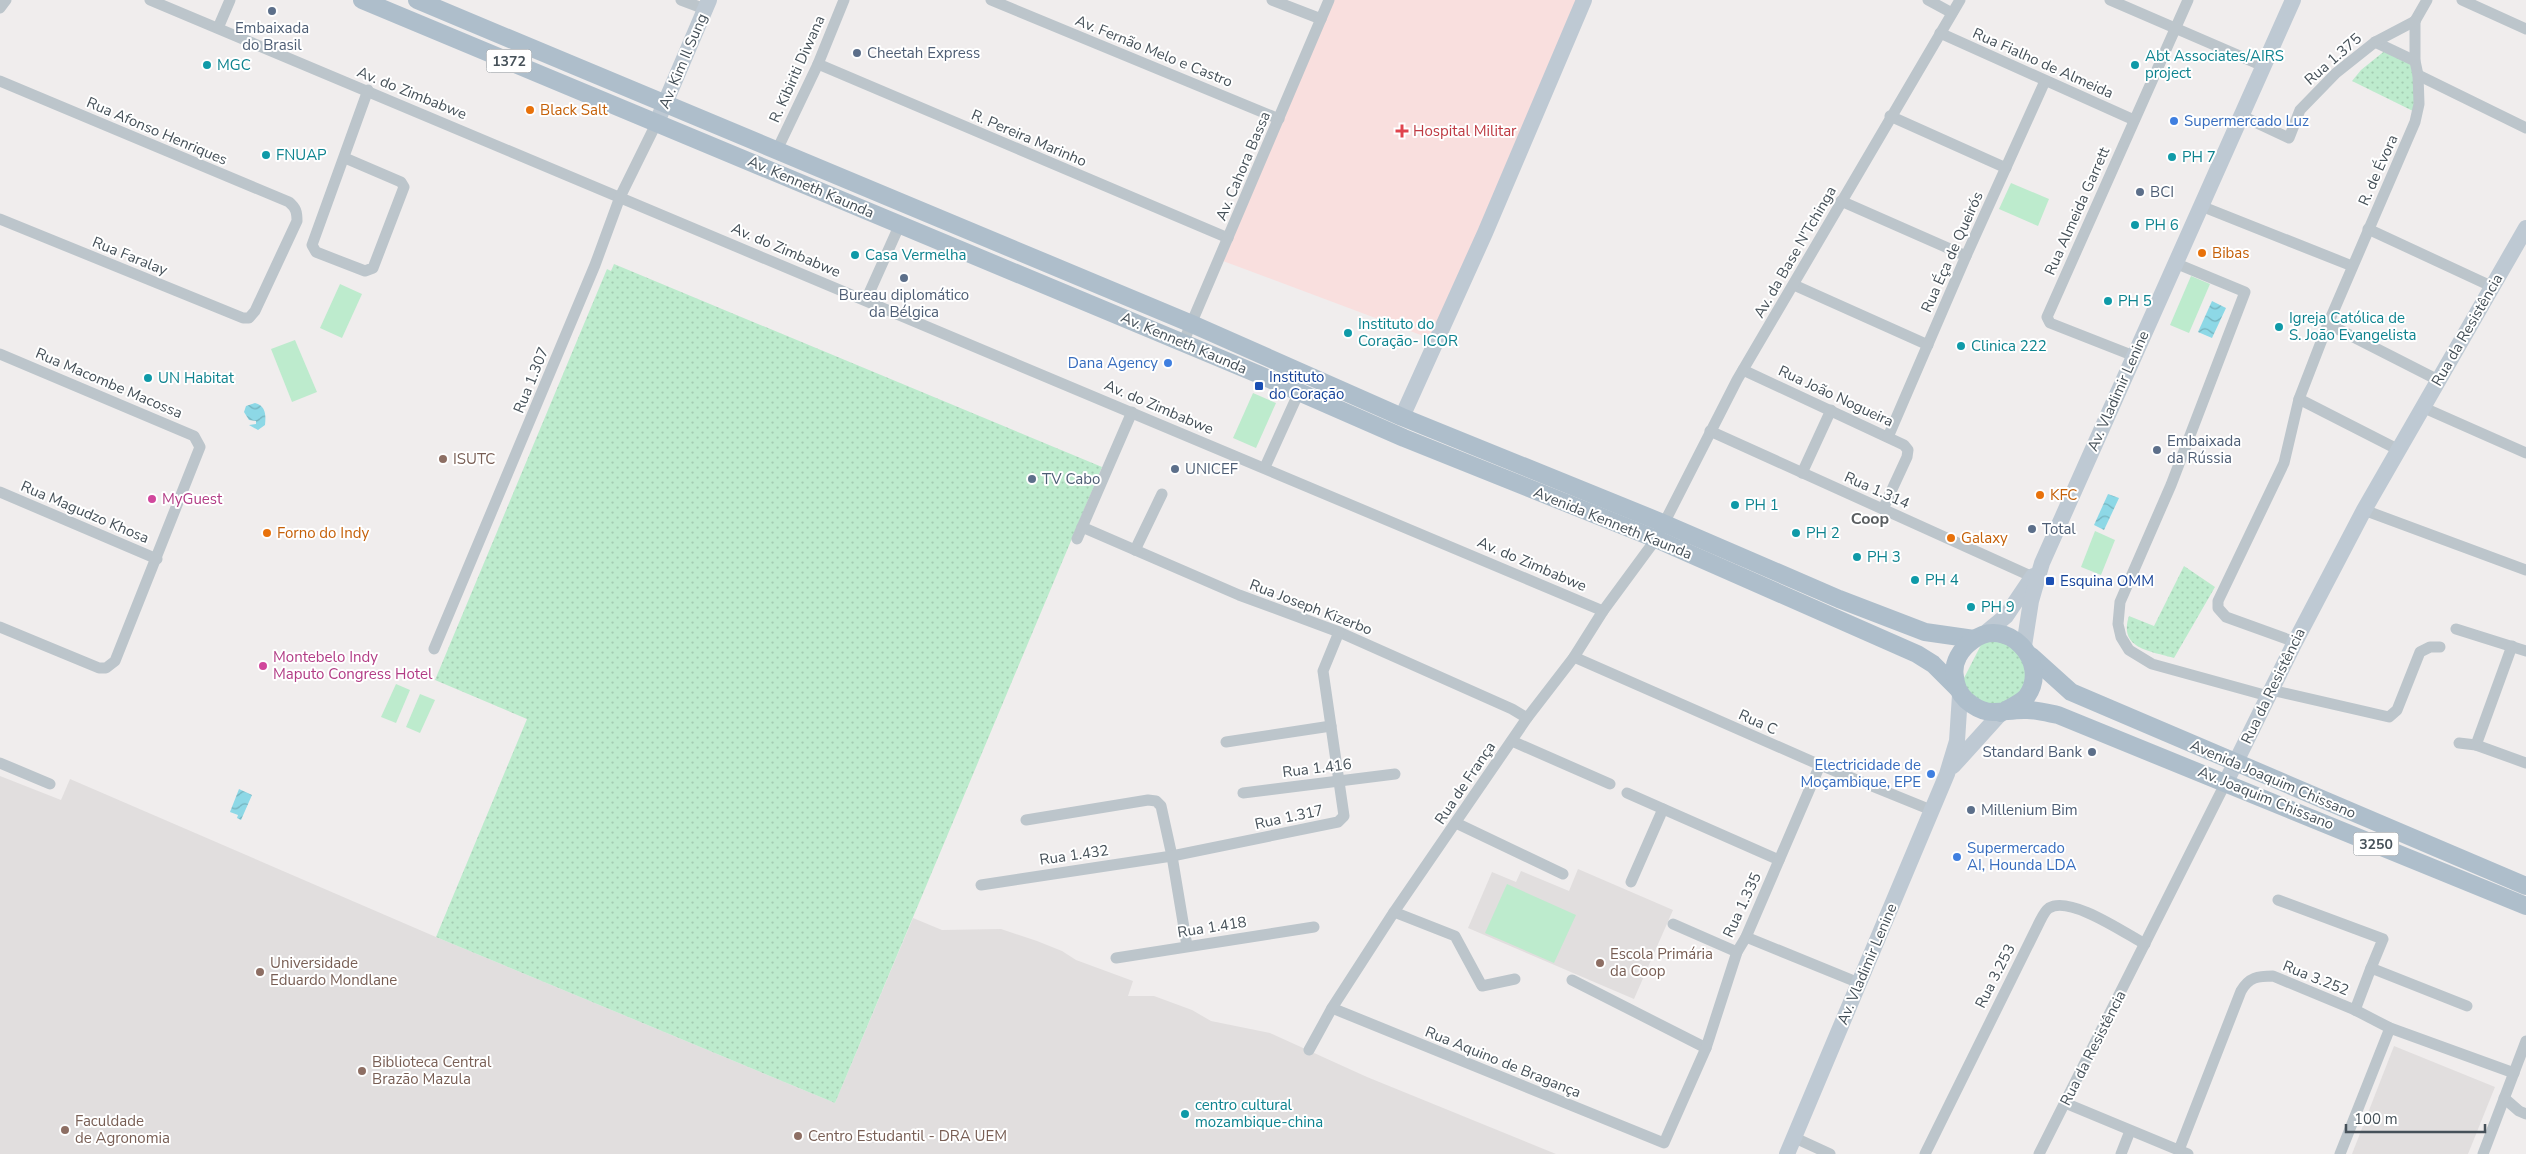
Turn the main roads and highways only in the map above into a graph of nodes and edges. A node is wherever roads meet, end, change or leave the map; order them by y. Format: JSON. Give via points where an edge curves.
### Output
{"nodes":[{"id":1,"x":362,"y":0,"type":"edge"},
{"id":2,"x":417,"y":0,"type":"edge"},
{"id":3,"x":1584,"y":0,"type":"edge"},
{"id":4,"x":2293,"y":0,"type":"edge"},
{"id":5,"x":707,"y":4,"type":"edge"},
{"id":6,"x":665,"y":105,"type":"junction"},
{"id":7,"x":657,"y":122,"type":"junction"},
{"id":8,"x":2526,"y":228,"type":"edge"},
{"id":9,"x":1271,"y":359,"type":"joint"},
{"id":10,"x":1260,"y":375,"type":"joint"},
{"id":11,"x":1402,"y":417,"type":"junction"},
{"id":12,"x":2038,"y":572,"type":"junction"},
{"id":13,"x":1979,"y":637,"type":"junction"},
{"id":14,"x":2027,"y":651,"type":"junction"},
{"id":15,"x":1958,"y":691,"type":"junction"},
{"id":16,"x":2001,"y":713,"type":"junction"},
{"id":17,"x":2235,"y":764,"type":"junction"},
{"id":18,"x":1947,"y":774,"type":"junction"},
{"id":19,"x":2226,"y":782,"type":"junction"},
{"id":20,"x":2526,"y":886,"type":"edge"},
{"id":21,"x":2526,"y":906,"type":"edge"},
{"id":22,"x":1787,"y":1154,"type":"edge"}],
"edges":[{"from":1,"to":7,"type":"main road","name":"Av. Kenneth Kaunda","number":"1372"},
{"from":2,"to":6,"type":"main road"},
{"from":3,"to":11,"type":"main road"},
{"from":4,"to":12,"type":"main road","name":"Av. Vladimir Lenine"},
{"from":5,"to":6,"type":"main road","name":"Av. Kim Il Sung"},
{"from":6,"to":7,"type":"main road","name":"Av. Kim Il Sung"},
{"from":6,"to":9,"type":"main road","name":"Av. Kenneth Kaunda"},
{"from":7,"to":10,"type":"main road","name":"Av. Kenneth Kaunda","number":"1372"},
{"from":8,"to":17,"type":"main road","name":"Rua da Resistência","via":[[2364,510],[2294,642]]},
{"from":9,"to":11,"type":"main road","name":"Avenida Kenneth Kaunda"},
{"from":10,"to":15,"type":"main road","name":"Avenida Kenneth Kaunda","via":[[1404,438],[1656,539],[1917,654],[1934,664]]},
{"from":11,"to":13,"type":"main road","name":"Avenida Kenneth Kaunda","via":[[1924,632]]},
{"from":12,"to":13,"type":"main road","name":"Av. Vladimir Lenine","via":[[2006,616]]},
{"from":12,"to":14,"type":"main road","name":"Av. Vladimir Lenine","via":[[2031,601]]},
{"from":13,"to":14,"type":"main road","via":[[2005,635]]},
{"from":13,"to":15,"type":"main road","via":[[1963,648],[1956,660],[1954,674]]},
{"from":14,"to":16,"type":"main road","via":[[2034,677],[2027,697]]},
{"from":14,"to":17,"type":"main road","name":"Avenida Joaquim Chissano","via":[[2071,692]]},
{"from":15,"to":16,"type":"main road","via":[[1978,710]]},
{"from":15,"to":18,"type":"main road","name":"Av. Vladimir Lenine","via":[[1957,740]]},
{"from":16,"to":18,"type":"main road","name":"Av. Vladimir Lenine"},
{"from":16,"to":19,"type":"main road","name":"Av. Joaquim Chissano","number":"3250","via":[[2027,710],[2058,715]]},
{"from":17,"to":19,"type":"main road","name":"Rua da Resistência"},
{"from":17,"to":20,"type":"main road","name":"Avenida Joaquim Chissano"},
{"from":18,"to":22,"type":"main road","name":"Av. Vladimir Lenine"},
{"from":19,"to":21,"type":"main road","name":"Av. Joaquim Chissano","number":"3250"}]}
